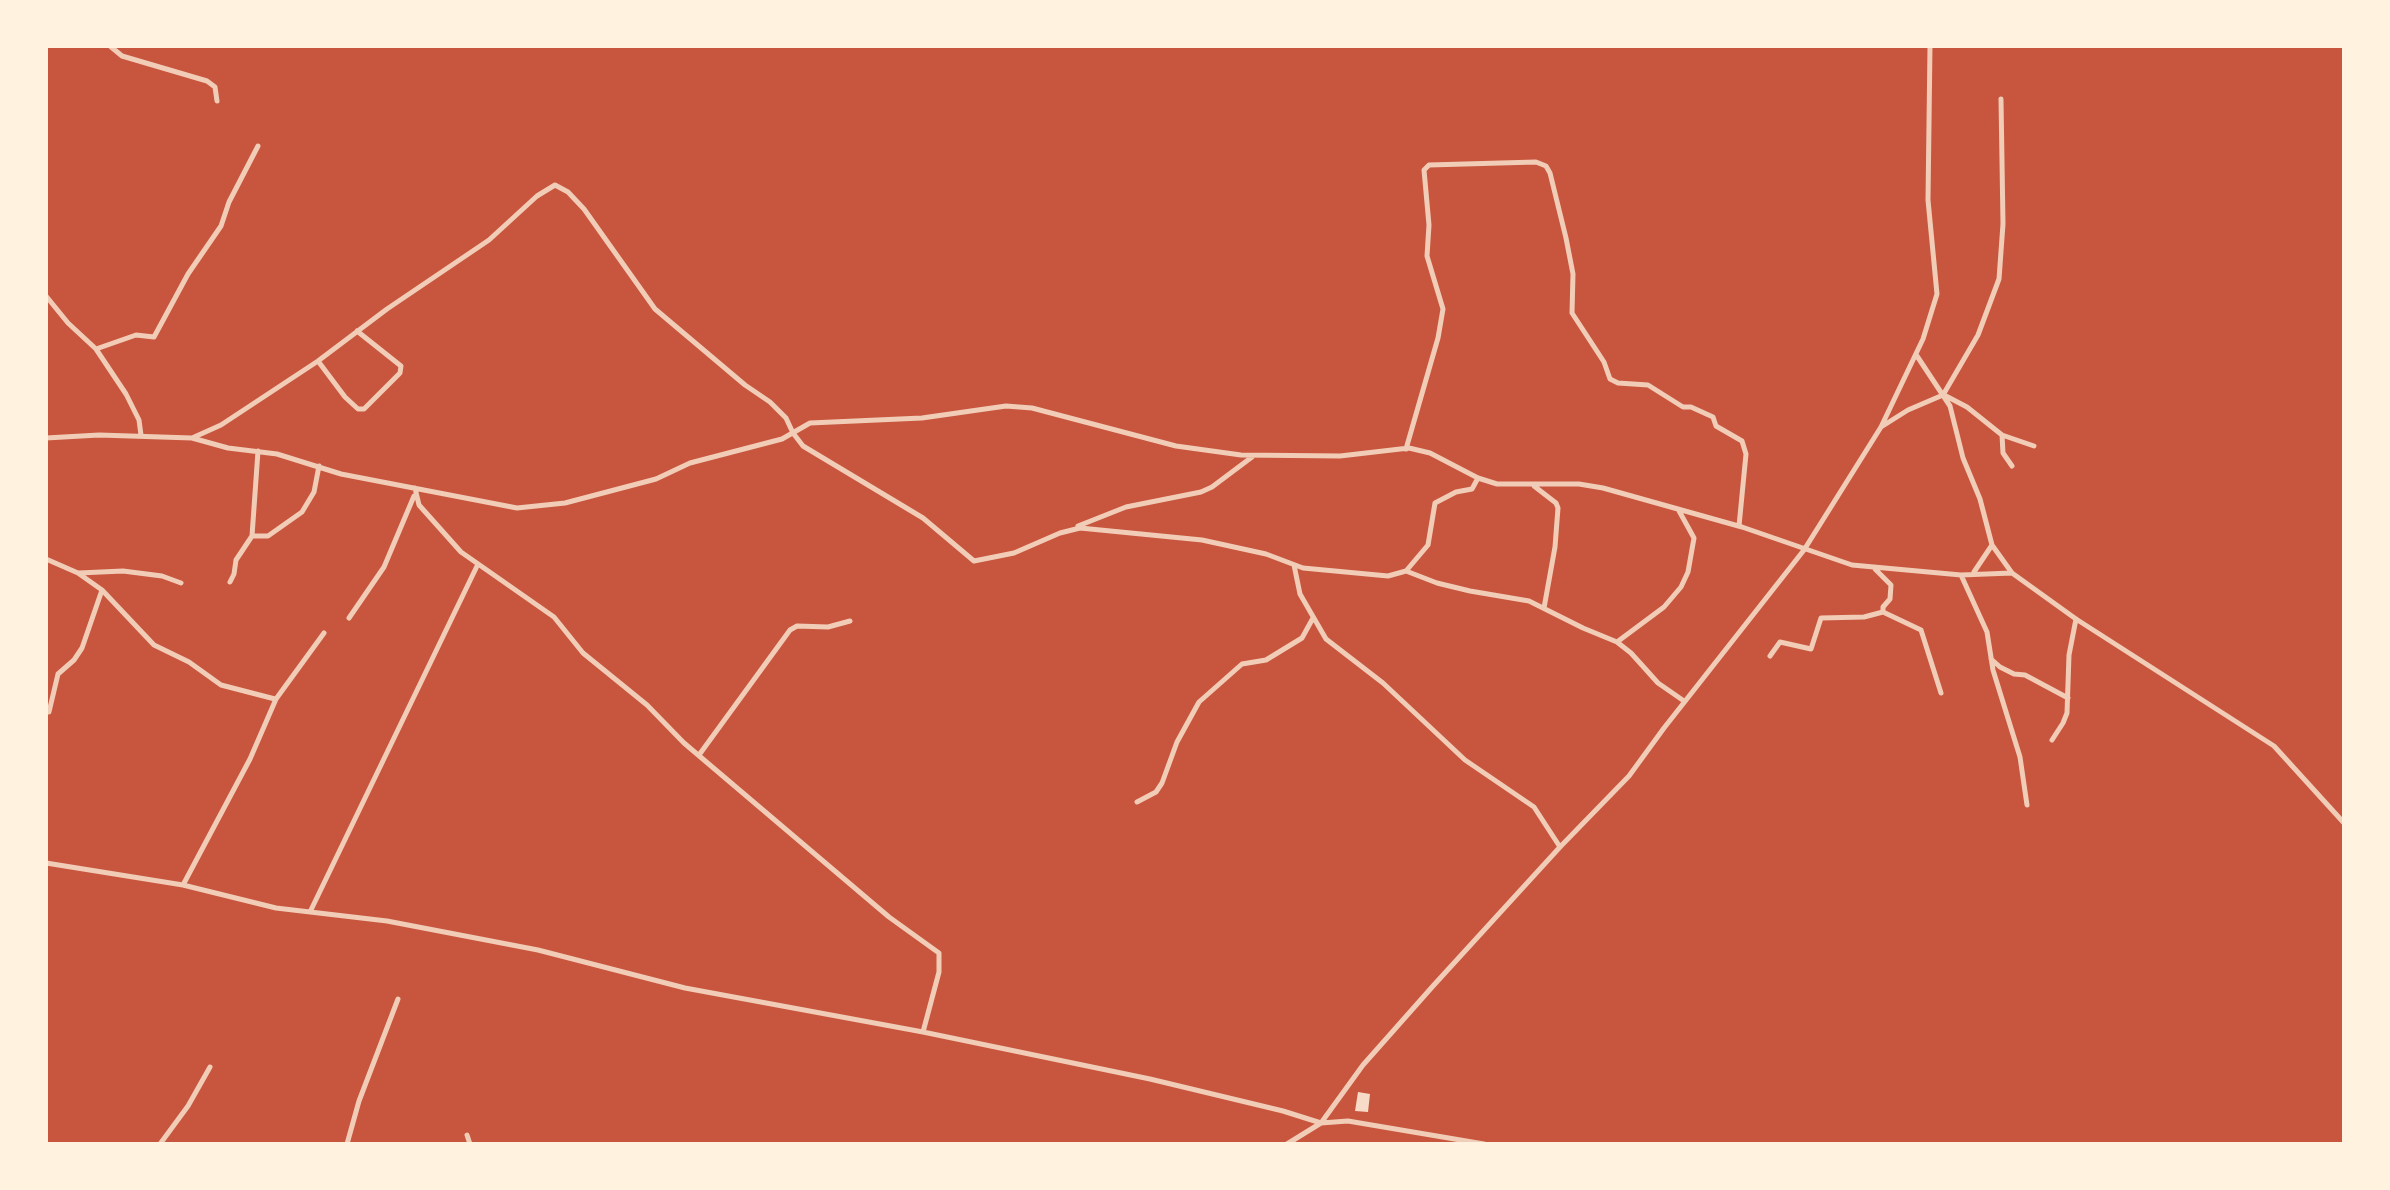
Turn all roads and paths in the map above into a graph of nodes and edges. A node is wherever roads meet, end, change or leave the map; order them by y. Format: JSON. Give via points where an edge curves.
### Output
{"nodes":[{"id":1,"x":110,"y":46,"type":"edge"},
{"id":2,"x":1930,"y":46,"type":"edge"},
{"id":3,"x":2001,"y":99,"type":"dead end"},
{"id":4,"x":217,"y":101,"type":"dead end"},
{"id":5,"x":258,"y":146,"type":"dead end"},
{"id":6,"x":46,"y":296,"type":"edge"},
{"id":7,"x":357,"y":331,"type":"junction"},
{"id":8,"x":96,"y":349,"type":"junction"},
{"id":9,"x":1916,"y":355,"type":"junction"},
{"id":10,"x":318,"y":361,"type":"junction"},
{"id":11,"x":1943,"y":395,"type":"junction"},
{"id":12,"x":1881,"y":427,"type":"junction"},
{"id":13,"x":793,"y":433,"type":"junction"},
{"id":14,"x":141,"y":435,"type":"junction"},
{"id":15,"x":2002,"y":435,"type":"junction"},
{"id":16,"x":46,"y":438,"type":"edge"},
{"id":17,"x":192,"y":438,"type":"junction"},
{"id":18,"x":2034,"y":446,"type":"dead end"},
{"id":19,"x":1406,"y":449,"type":"junction"},
{"id":20,"x":258,"y":451,"type":"junction"},
{"id":21,"x":1254,"y":456,"type":"junction"},
{"id":22,"x":319,"y":466,"type":"junction"},
{"id":23,"x":2012,"y":466,"type":"dead end"},
{"id":24,"x":1478,"y":478,"type":"junction"},
{"id":25,"x":1532,"y":484,"type":"junction"},
{"id":26,"x":415,"y":491,"type":"junction"},
{"id":27,"x":1678,"y":509,"type":"junction"},
{"id":28,"x":1739,"y":526,"type":"junction"},
{"id":29,"x":1070,"y":530,"type":"junction"},
{"id":30,"x":252,"y":536,"type":"junction"},
{"id":31,"x":1992,"y":545,"type":"junction"},
{"id":32,"x":1804,"y":550,"type":"junction"},
{"id":33,"x":46,"y":559,"type":"edge"},
{"id":34,"x":478,"y":564,"type":"junction"},
{"id":35,"x":1294,"y":565,"type":"junction"},
{"id":36,"x":1874,"y":568,"type":"junction"},
{"id":37,"x":1406,"y":571,"type":"junction"},
{"id":38,"x":78,"y":573,"type":"junction"},
{"id":39,"x":1974,"y":573,"type":"junction"},
{"id":40,"x":2012,"y":573,"type":"junction"},
{"id":41,"x":1961,"y":575,"type":"junction"},
{"id":42,"x":230,"y":582,"type":"dead end"},
{"id":43,"x":181,"y":583,"type":"dead end"},
{"id":44,"x":102,"y":590,"type":"junction"},
{"id":45,"x":1544,"y":608,"type":"junction"},
{"id":46,"x":1883,"y":612,"type":"junction"},
{"id":47,"x":349,"y":618,"type":"dead end"},
{"id":48,"x":1313,"y":618,"type":"junction"},
{"id":49,"x":2076,"y":619,"type":"junction"},
{"id":50,"x":850,"y":621,"type":"dead end"},
{"id":51,"x":324,"y":633,"type":"dead end"},
{"id":52,"x":1617,"y":642,"type":"junction"},
{"id":53,"x":1770,"y":656,"type":"dead end"},
{"id":54,"x":1991,"y":658,"type":"junction"},
{"id":55,"x":1941,"y":693,"type":"dead end"},
{"id":56,"x":2068,"y":698,"type":"junction"},
{"id":57,"x":276,"y":699,"type":"junction"},
{"id":58,"x":1684,"y":701,"type":"junction"},
{"id":59,"x":49,"y":712,"type":"dead end"},
{"id":60,"x":2052,"y":740,"type":"dead end"},
{"id":61,"x":699,"y":755,"type":"junction"},
{"id":62,"x":1137,"y":802,"type":"dead end"},
{"id":63,"x":2027,"y":805,"type":"dead end"},
{"id":64,"x":2344,"y":823,"type":"edge"},
{"id":65,"x":1560,"y":847,"type":"junction"},
{"id":66,"x":46,"y":863,"type":"edge"},
{"id":67,"x":183,"y":885,"type":"junction"},
{"id":68,"x":310,"y":912,"type":"junction"},
{"id":69,"x":398,"y":999,"type":"dead end"},
{"id":70,"x":923,"y":1032,"type":"junction"},
{"id":71,"x":210,"y":1067,"type":"dead end"},
{"id":72,"x":1321,"y":1123,"type":"junction"},
{"id":73,"x":467,"y":1135,"type":"dead end"},
{"id":74,"x":160,"y":1144,"type":"edge"},
{"id":75,"x":347,"y":1144,"type":"edge"},
{"id":76,"x":470,"y":1144,"type":"edge"},
{"id":77,"x":1287,"y":1144,"type":"edge"},
{"id":78,"x":1484,"y":1144,"type":"edge"}],
"edges":[{"from":1,"to":4,"type":"street","via":[[122,56],[207,81],[215,87]]},
{"from":2,"to":9,"type":"street","via":[[1928,200],[1937,294]]},
{"from":3,"to":11,"type":"street","via":[[2002,265],[1978,335]]},
{"from":5,"to":8,"type":"street","via":[[221,226],[154,337],[136,335]]},
{"from":6,"to":8,"type":"street"},
{"from":7,"to":10,"type":"street"},
{"from":7,"to":10,"type":"street","via":[[401,366],[364,409],[345,397]]},
{"from":7,"to":13,"type":"street","via":[[489,240],[555,185],[584,209],[655,309],[770,402]]},
{"from":8,"to":14,"type":"street","via":[[126,394]]},
{"from":9,"to":11,"type":"street"},
{"from":9,"to":12,"type":"street"},
{"from":10,"to":17,"type":"street","via":[[221,425]]},
{"from":11,"to":12,"type":"street"},
{"from":11,"to":15,"type":"street"},
{"from":11,"to":31,"type":"street"},
{"from":12,"to":32,"type":"street"},
{"from":13,"to":21,"type":"street","via":[[810,423],[922,418],[1006,406],[1032,408],[1176,446]]},
{"from":13,"to":26,"type":"street","via":[[565,503],[517,508]]},
{"from":13,"to":29,"type":"street","via":[[803,446],[923,518],[974,561],[1014,553]]},
{"from":14,"to":16,"type":"street"},
{"from":14,"to":17,"type":"street"},
{"from":15,"to":18,"type":"street"},
{"from":15,"to":23,"type":"street","via":[[2003,453]]},
{"from":17,"to":20,"type":"street"},
{"from":19,"to":21,"type":"street"},
{"from":19,"to":24,"type":"street","via":[[1430,453]]},
{"from":19,"to":28,"type":"street","via":[[1443,309],[1427,256],[1424,170],[1429,165],[1536,162],[1550,173],[1566,238],[1573,274],[1572,313],[1610,379],[1648,385],[1683,407],[1713,417],[1716,426],[1742,441],[1746,454]]},
{"from":20,"to":22,"type":"street"},
{"from":20,"to":30,"type":"street"},
{"from":21,"to":29,"type":"street","via":[[1201,492],[1126,507]]},
{"from":22,"to":26,"type":"street"},
{"from":22,"to":30,"type":"street","via":[[314,492],[302,512],[268,536]]},
{"from":24,"to":25,"type":"street"},
{"from":24,"to":37,"type":"street","via":[[1472,489],[1435,503],[1428,545]]},
{"from":25,"to":27,"type":"street","via":[[1603,488]]},
{"from":25,"to":45,"type":"street","via":[[1558,508]]},
{"from":26,"to":34,"type":"street","via":[[419,505],[442,533]]},
{"from":26,"to":47,"type":"street","via":[[384,567]]},
{"from":27,"to":28,"type":"street"},
{"from":27,"to":52,"type":"street","via":[[1694,538],[1688,572],[1664,607]]},
{"from":28,"to":32,"type":"street"},
{"from":29,"to":35,"type":"street","via":[[1202,540]]},
{"from":30,"to":42,"type":"street","via":[[236,560]]},
{"from":31,"to":39,"type":"street"},
{"from":31,"to":40,"type":"street"},
{"from":32,"to":36,"type":"street"},
{"from":32,"to":58,"type":"street"},
{"from":33,"to":38,"type":"street"},
{"from":34,"to":61,"type":"street","via":[[554,617],[583,653]]},
{"from":34,"to":68,"type":"street"},
{"from":35,"to":37,"type":"street","via":[[1388,576]]},
{"from":35,"to":48,"type":"street","via":[[1300,594]]},
{"from":36,"to":41,"type":"street"},
{"from":36,"to":46,"type":"street","via":[[1891,585]]},
{"from":37,"to":45,"type":"street"},
{"from":38,"to":43,"type":"street","via":[[123,571]]},
{"from":38,"to":44,"type":"street"},
{"from":39,"to":40,"type":"street"},
{"from":39,"to":41,"type":"street"},
{"from":40,"to":49,"type":"street"},
{"from":41,"to":54,"type":"street","via":[[1987,632]]},
{"from":44,"to":57,"type":"street","via":[[154,645],[221,685]]},
{"from":44,"to":59,"type":"street","via":[[82,648],[58,674]]},
{"from":45,"to":52,"type":"street"},
{"from":46,"to":53,"type":"street","via":[[1821,618],[1811,649],[1780,642]]},
{"from":46,"to":55,"type":"street","via":[[1921,630]]},
{"from":48,"to":62,"type":"street","via":[[1302,638],[1266,660],[1242,664],[1199,702],[1162,783]]},
{"from":48,"to":65,"type":"street","via":[[1326,639],[1383,683],[1465,760],[1534,807]]},
{"from":49,"to":56,"type":"street"},
{"from":49,"to":64,"type":"street","via":[[2274,746]]},
{"from":50,"to":61,"type":"street","via":[[790,630]]},
{"from":51,"to":57,"type":"street"},
{"from":52,"to":58,"type":"street"},
{"from":54,"to":56,"type":"street"},
{"from":54,"to":63,"type":"street","via":[[2020,757]]},
{"from":56,"to":60,"type":"street","via":[[2063,723]]},
{"from":57,"to":67,"type":"street"},
{"from":58,"to":65,"type":"street","via":[[1629,776]]},
{"from":61,"to":70,"type":"street","via":[[941,956]]},
{"from":65,"to":72,"type":"street","via":[[1363,1065]]},
{"from":66,"to":67,"type":"street"},
{"from":67,"to":68,"type":"street"},
{"from":68,"to":70,"type":"street","via":[[538,950],[685,988]]},
{"from":69,"to":75,"type":"street"},
{"from":70,"to":72,"type":"street","via":[[1150,1079]]},
{"from":71,"to":74,"type":"street"},
{"from":72,"to":77,"type":"street"},
{"from":72,"to":78,"type":"street","via":[[1348,1121]]},
{"from":73,"to":76,"type":"street"}]}
